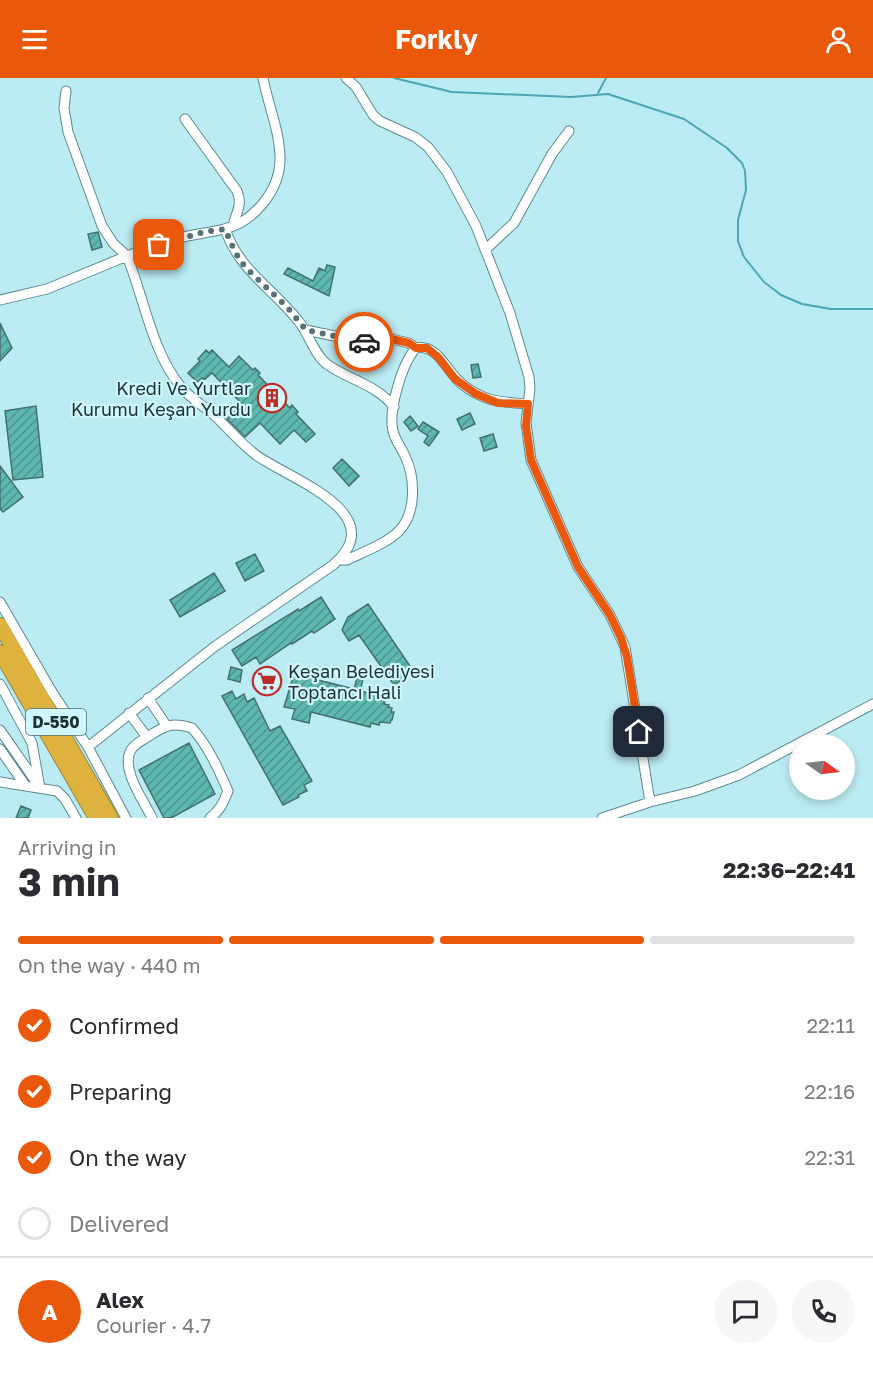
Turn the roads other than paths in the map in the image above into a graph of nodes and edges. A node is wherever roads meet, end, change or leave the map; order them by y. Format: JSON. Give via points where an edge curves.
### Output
{"nodes":[{"id":1,"x":263,"y":78,"type":"edge"},
{"id":2,"x":346,"y":78,"type":"edge"},
{"id":3,"x":66,"y":91,"type":"dead end"},
{"id":4,"x":186,"y":119,"type":"dead end"},
{"id":5,"x":569,"y":131,"type":"dead end"},
{"id":6,"x":229,"y":227,"type":"junction"},
{"id":7,"x":485,"y":250,"type":"junction"},
{"id":8,"x":127,"y":256,"type":"junction"},
{"id":9,"x":0,"y":300,"type":"edge"},
{"id":10,"x":306,"y":330,"type":"junction"},
{"id":11,"x":416,"y":348,"type":"junction"},
{"id":12,"x":528,"y":404,"type":"junction"},
{"id":13,"x":394,"y":407,"type":"junction"},
{"id":14,"x":339,"y":560,"type":"junction"},
{"id":15,"x":0,"y":602,"type":"edge"},
{"id":16,"x":0,"y":625,"type":"edge"},
{"id":17,"x":0,"y":652,"type":"edge"},
{"id":18,"x":0,"y":684,"type":"edge"},
{"id":19,"x":148,"y":698,"type":"junction"},
{"id":20,"x":873,"y":704,"type":"edge"},
{"id":21,"x":129,"y":713,"type":"junction"},
{"id":22,"x":166,"y":725,"type":"junction"},
{"id":23,"x":0,"y":730,"type":"edge"},
{"id":24,"x":147,"y":737,"type":"junction"},
{"id":25,"x":88,"y":747,"type":"junction"},
{"id":26,"x":0,"y":749,"type":"edge"},
{"id":27,"x":0,"y":782,"type":"edge"},
{"id":28,"x":25,"y":785,"type":"junction"},
{"id":29,"x":40,"y":788,"type":"junction"},
{"id":30,"x":650,"y":802,"type":"junction"},
{"id":31,"x":72,"y":815,"type":"edge"},
{"id":32,"x":96,"y":818,"type":"edge"},
{"id":33,"x":111,"y":818,"type":"edge"},
{"id":34,"x":126,"y":818,"type":"edge"},
{"id":35,"x":153,"y":818,"type":"edge"},
{"id":36,"x":210,"y":818,"type":"edge"},
{"id":37,"x":602,"y":818,"type":"edge"}],
"edges":[{"from":1,"to":6,"type":"street","via":[[279,144],[279,171],[265,201]]},
{"from":2,"to":7,"type":"street","via":[[380,121],[428,147],[451,179]]},
{"from":3,"to":8,"type":"street","via":[[68,132],[102,226]]},
{"from":4,"to":6,"type":"street","via":[[237,191],[240,208]]},
{"from":5,"to":7,"type":"street","via":[[514,223]]},
{"from":6,"to":8,"type":"street","via":[[175,239]]},
{"from":6,"to":10,"type":"street","via":[[235,252],[245,267]]},
{"from":7,"to":12,"type":"street","via":[[525,363],[530,382]]},
{"from":8,"to":9,"type":"street","via":[[47,289]]},
{"from":8,"to":14,"type":"street","via":[[156,343],[180,386],[254,453],[336,504],[351,532],[348,549]]},
{"from":10,"to":11,"type":"street","via":[[368,343],[387,338]]},
{"from":10,"to":13,"type":"street","via":[[325,362],[382,394]]},
{"from":11,"to":12,"type":"street","via":[[429,349],[455,379],[476,394],[498,403]]},
{"from":11,"to":13,"type":"street","via":[[407,360]]},
{"from":12,"to":30,"type":"street","via":[[526,423],[531,460],[578,567],[610,615],[625,647]]},
{"from":13,"to":14,"type":"street","via":[[393,432],[411,480],[408,514],[393,536],[347,560]]},
{"from":14,"to":19,"type":"street","via":[[214,646]]},
{"from":15,"to":25,"type":"street"},
{"from":16,"to":33,"type":"highway","number":"D-550"},
{"from":17,"to":32,"type":"highway","number":"D-550"},
{"from":18,"to":29,"type":"street","via":[[33,743]]},
{"from":19,"to":21,"type":"street"},
{"from":19,"to":22,"type":"street"},
{"from":20,"to":30,"type":"street","via":[[739,775]]},
{"from":21,"to":24,"type":"street"},
{"from":21,"to":25,"type":"street"},
{"from":22,"to":24,"type":"street"},
{"from":22,"to":36,"type":"street","via":[[192,728],[208,748],[228,791]]},
{"from":23,"to":29,"type":"street"},
{"from":24,"to":35,"type":"street","via":[[131,748],[128,767]]},
{"from":25,"to":34,"type":"street"},
{"from":26,"to":28,"type":"street"},
{"from":27,"to":28,"type":"street"},
{"from":28,"to":29,"type":"street"},
{"from":29,"to":31,"type":"street","via":[[61,794]]},
{"from":30,"to":37,"type":"street"}]}
